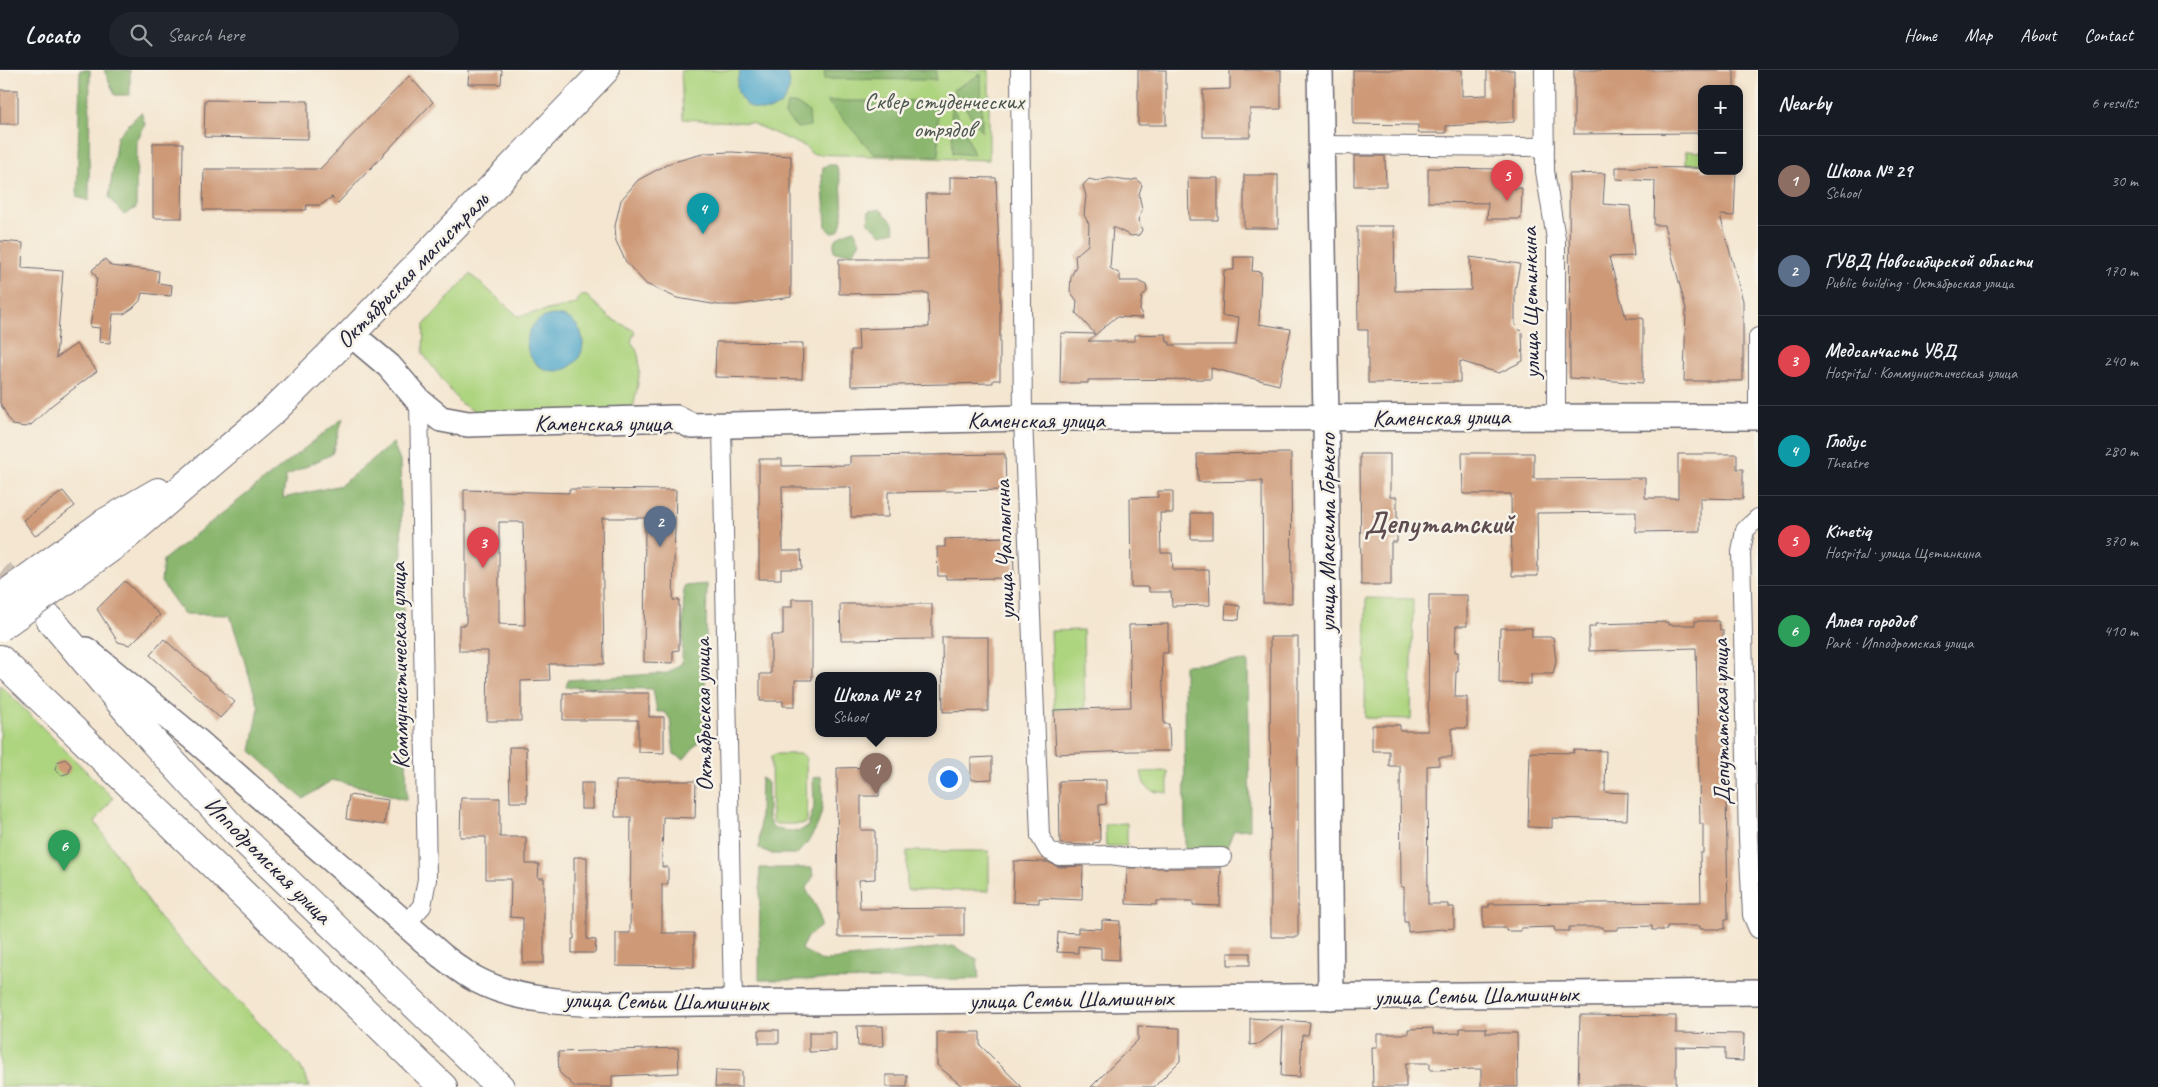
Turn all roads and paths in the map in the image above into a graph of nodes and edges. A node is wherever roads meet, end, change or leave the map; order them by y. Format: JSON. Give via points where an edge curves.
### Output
{"nodes":[{"id":1,"x":605,"y":70,"type":"edge"},
{"id":2,"x":1020,"y":70,"type":"edge"},
{"id":3,"x":1320,"y":70,"type":"edge"},
{"id":4,"x":1544,"y":70,"type":"edge"},
{"id":5,"x":1321,"y":146,"type":"junction"},
{"id":6,"x":1545,"y":147,"type":"junction"},
{"id":7,"x":351,"y":334,"type":"junction"},
{"id":8,"x":1758,"y":337,"type":"edge"},
{"id":9,"x":419,"y":401,"type":"junction"},
{"id":10,"x":1758,"y":410,"type":"edge"},
{"id":11,"x":1556,"y":416,"type":"junction"},
{"id":12,"x":1758,"y":417,"type":"edge"},
{"id":13,"x":1024,"y":418,"type":"junction"},
{"id":14,"x":1326,"y":419,"type":"junction"},
{"id":15,"x":722,"y":426,"type":"junction"},
{"id":16,"x":1758,"y":518,"type":"edge"},
{"id":17,"x":112,"y":532,"type":"junction"},
{"id":18,"x":0,"y":598,"type":"edge"},
{"id":19,"x":50,"y":619,"type":"joint"},
{"id":20,"x":0,"y":627,"type":"edge"},
{"id":21,"x":0,"y":659,"type":"edge"},
{"id":22,"x":1222,"y":857,"type":"dead end"},
{"id":23,"x":406,"y":924,"type":"junction"},
{"id":24,"x":1758,"y":929,"type":"edge"},
{"id":25,"x":1758,"y":992,"type":"edge"},
{"id":26,"x":1330,"y":997,"type":"junction"},
{"id":27,"x":732,"y":1003,"type":"junction"},
{"id":28,"x":443,"y":1087,"type":"edge"},
{"id":29,"x":500,"y":1087,"type":"edge"}],
"edges":[{"from":1,"to":7,"type":"main road","name":"Октябрьская магистраль"},
{"from":2,"to":13,"type":"street","name":"улица Чаплыгина"},
{"from":3,"to":5,"type":"street","name":"улица Максима Горького"},
{"from":4,"to":6,"type":"street","name":"улица Щетинкина"},
{"from":5,"to":6,"type":"street"},
{"from":5,"to":14,"type":"street","name":"улица Максима Горького"},
{"from":6,"to":11,"type":"street","name":"улица Щетинкина","via":[[1545,170],[1556,239]]},
{"from":7,"to":9,"type":"street","name":"Каменская улица","via":[[389,366]]},
{"from":7,"to":17,"type":"main road","name":"Октябрьская магистраль","via":[[275,409],[212,461]]},
{"from":8,"to":10,"type":"street"},
{"from":9,"to":15,"type":"street","name":"Каменская улица","via":[[441,419],[468,424],[676,418],[692,426]]},
{"from":9,"to":23,"type":"street","name":"Коммунистическая улица","via":[[427,879],[422,906]]},
{"from":11,"to":12,"type":"street","name":"Каменская улица"},
{"from":11,"to":14,"type":"street","name":"Каменская улица"},
{"from":13,"to":14,"type":"street","name":"Каменская улица"},
{"from":13,"to":15,"type":"street","name":"Каменская улица"},
{"from":13,"to":22,"type":"street","name":"улица Чаплыгина","via":[[1040,836],[1048,850],[1059,856]]},
{"from":14,"to":26,"type":"street","name":"улица Максима Горького"},
{"from":15,"to":27,"type":"street","name":"Октябрьская улица"},
{"from":16,"to":24,"type":"street","name":"Депутатская улица","via":[[1745,530],[1742,552],[1748,853],[1752,915]]},
{"from":17,"to":18,"type":"main road","name":"Октябрьская магистраль","bridge":true},
{"from":17,"to":20,"type":"main road","name":"Октябрьская магистраль","bridge":true},
{"from":19,"to":23,"type":"street","name":"улица Семьи Шамшиных","via":[[197,741]]},
{"from":19,"to":29,"type":"main road","name":"Ипподромская улица","via":[[153,741],[235,831]]},
{"from":21,"to":28,"type":"main road","name":"Ипподромская улица"},
{"from":23,"to":27,"type":"street","name":"улица Семьи Шамшиных","via":[[442,956],[477,980],[515,994],[568,1003]]},
{"from":25,"to":26,"type":"street","name":"улица Семьи Шамшиных"},
{"from":26,"to":27,"type":"street","name":"улица Семьи Шамшиных"}]}
